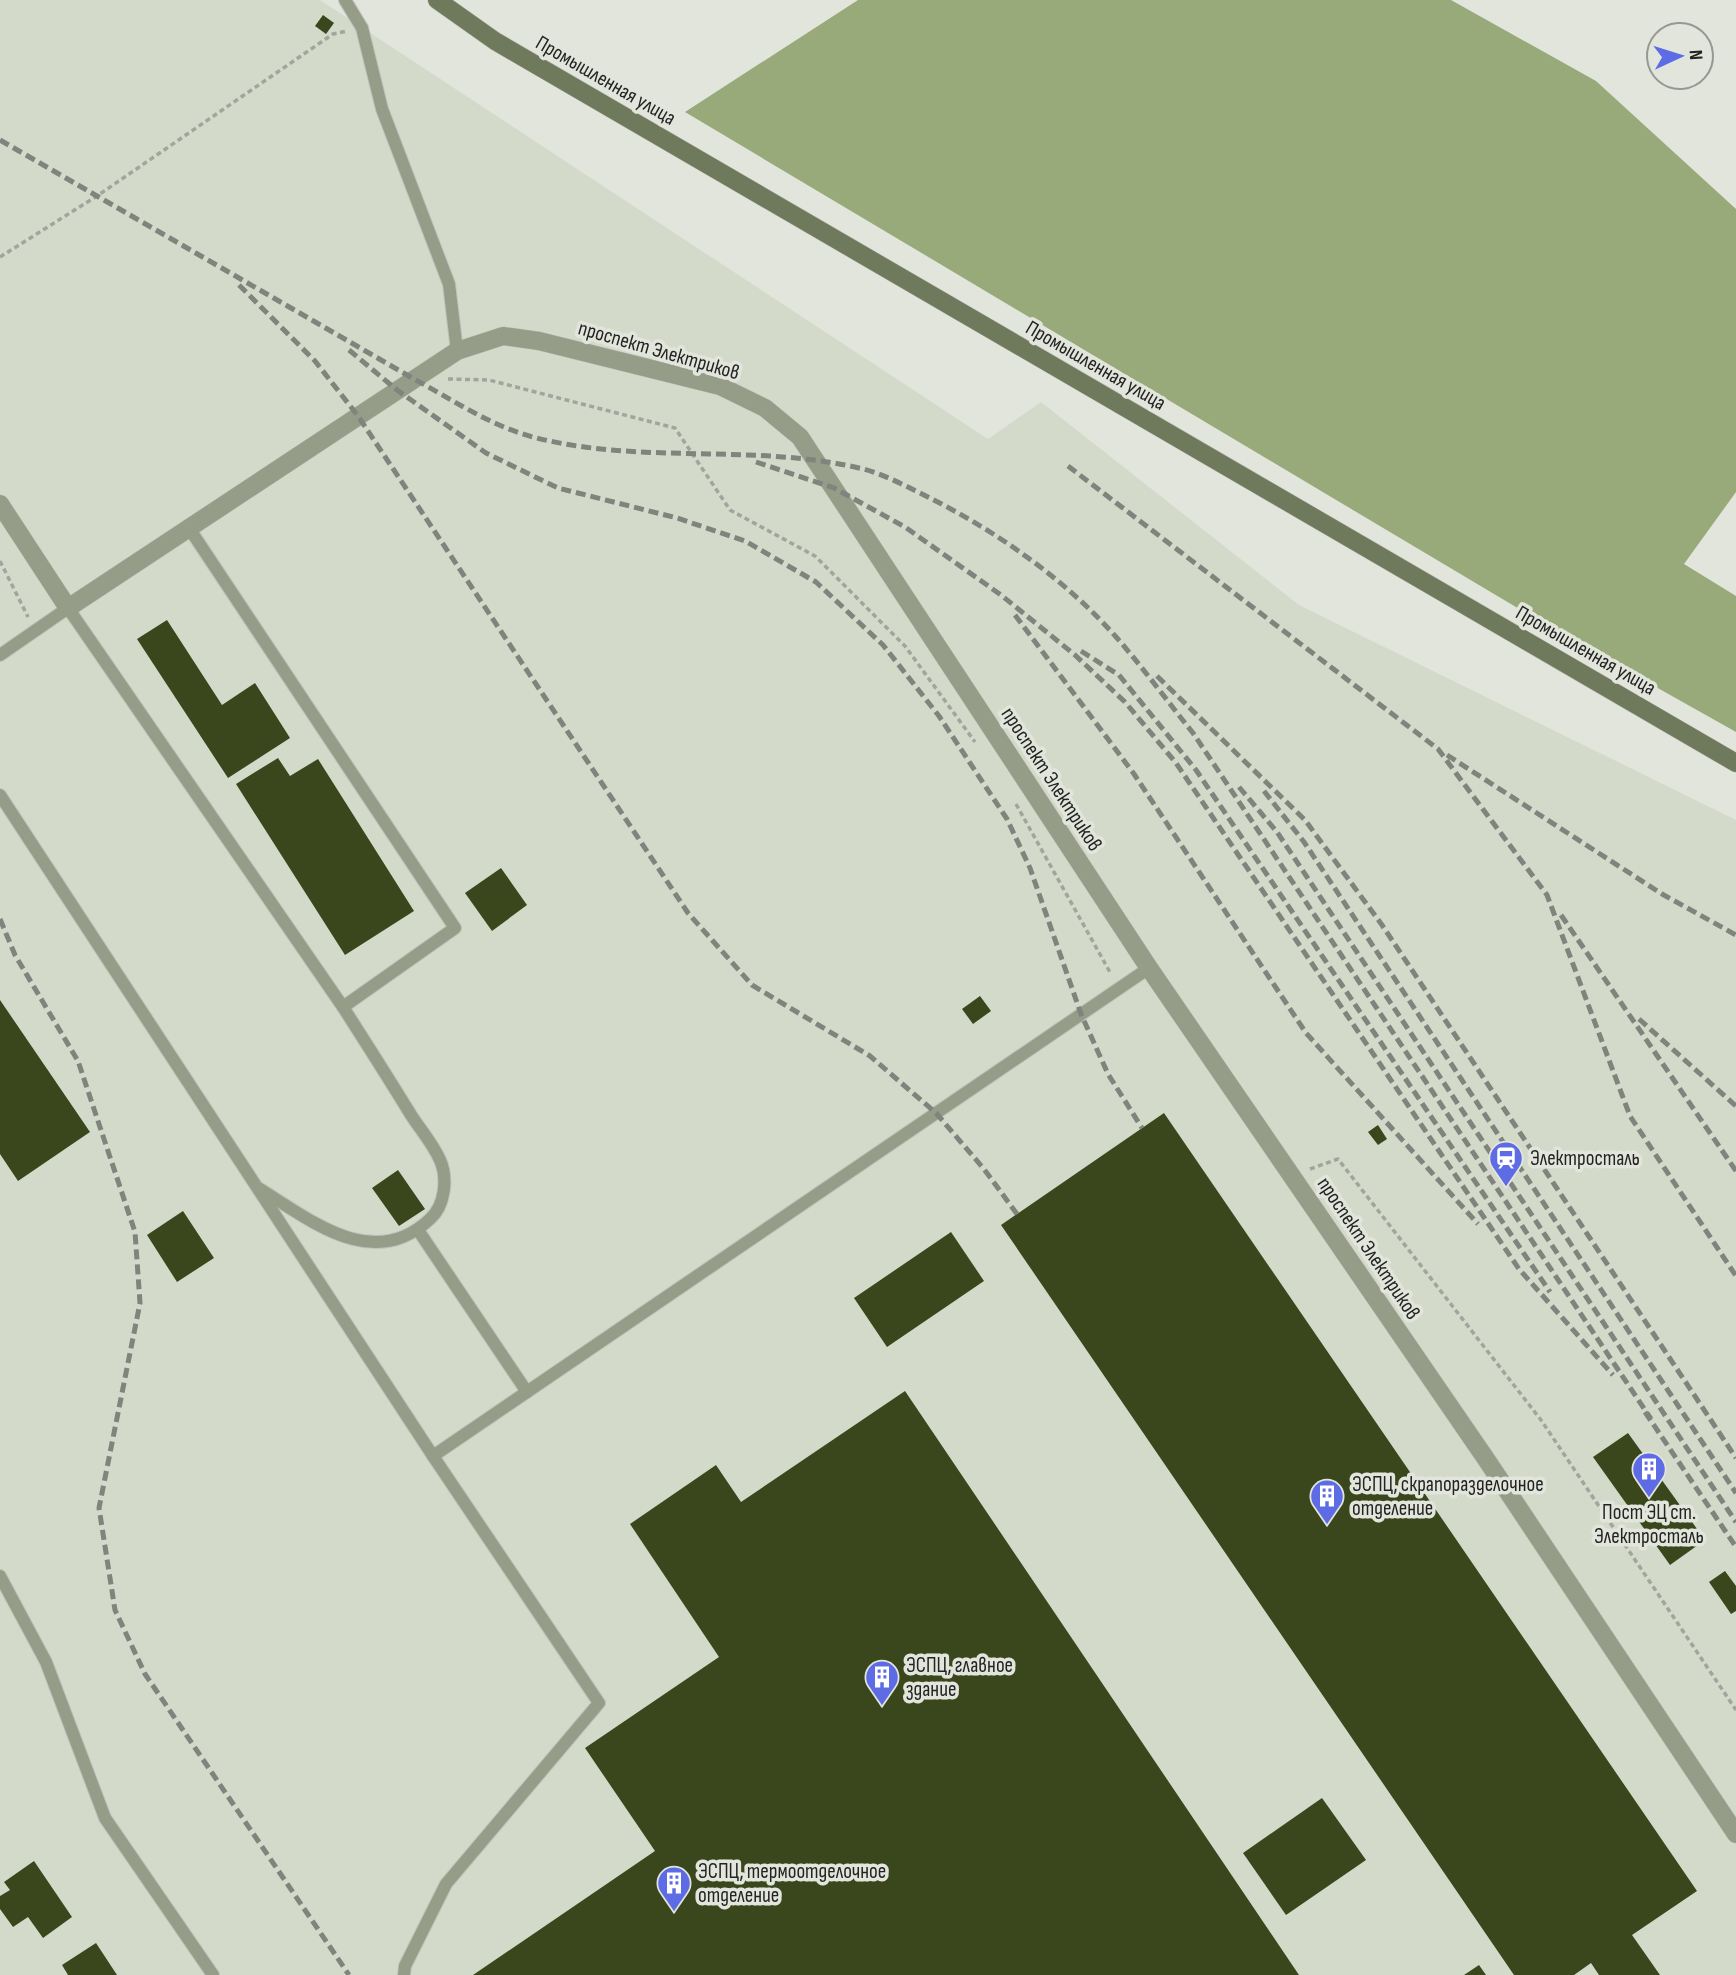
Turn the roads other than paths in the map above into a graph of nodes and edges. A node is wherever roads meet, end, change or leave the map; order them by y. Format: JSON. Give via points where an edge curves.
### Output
{"nodes":[{"id":1,"x":345,"y":0,"type":"edge"},
{"id":2,"x":437,"y":0,"type":"edge"},
{"id":3,"x":457,"y":351,"type":"junction"},
{"id":4,"x":0,"y":504,"type":"edge"},
{"id":5,"x":189,"y":528,"type":"junction"},
{"id":6,"x":68,"y":608,"type":"junction"},
{"id":7,"x":0,"y":656,"type":"edge"},
{"id":8,"x":1736,"y":764,"type":"edge"},
{"id":9,"x":0,"y":794,"type":"edge"},
{"id":10,"x":1149,"y":968,"type":"junction"},
{"id":11,"x":343,"y":1007,"type":"junction"},
{"id":12,"x":257,"y":1187,"type":"junction"},
{"id":13,"x":418,"y":1230,"type":"junction"},
{"id":14,"x":527,"y":1392,"type":"junction"},
{"id":15,"x":433,"y":1456,"type":"junction"},
{"id":16,"x":0,"y":1576,"type":"edge"},
{"id":17,"x":1736,"y":1834,"type":"edge"},
{"id":18,"x":213,"y":1975,"type":"edge"},
{"id":19,"x":404,"y":1975,"type":"edge"}],
"edges":[{"from":1,"to":3,"type":"lane","via":[[362,28],[382,109],[449,284]]},
{"from":2,"to":8,"type":"street","name":"Промышленная улица","via":[[495,41]]},
{"from":3,"to":5,"type":"street","name":"проспект Электриков"},
{"from":3,"to":10,"type":"street","name":"проспект Электриков","via":[[503,336],[720,386],[765,408],[800,437]]},
{"from":4,"to":6,"type":"street"},
{"from":5,"to":6,"type":"street","name":"проспект Электриков"},
{"from":5,"to":11,"type":"lane","via":[[455,928]]},
{"from":6,"to":7,"type":"lane"},
{"from":6,"to":11,"type":"lane"},
{"from":9,"to":12,"type":"lane"},
{"from":10,"to":14,"type":"lane"},
{"from":10,"to":17,"type":"street","name":"проспект Электриков","via":[[1494,1470]]},
{"from":11,"to":13,"type":"lane","via":[[441,1161],[443,1197],[438,1213]]},
{"from":12,"to":13,"type":"lane","via":[[327,1231],[371,1243],[391,1243]]},
{"from":12,"to":15,"type":"lane"},
{"from":13,"to":14,"type":"lane"},
{"from":14,"to":15,"type":"lane"},
{"from":15,"to":19,"type":"lane","via":[[598,1703],[446,1884]]},
{"from":16,"to":18,"type":"lane","via":[[46,1662],[104,1818]]}]}
